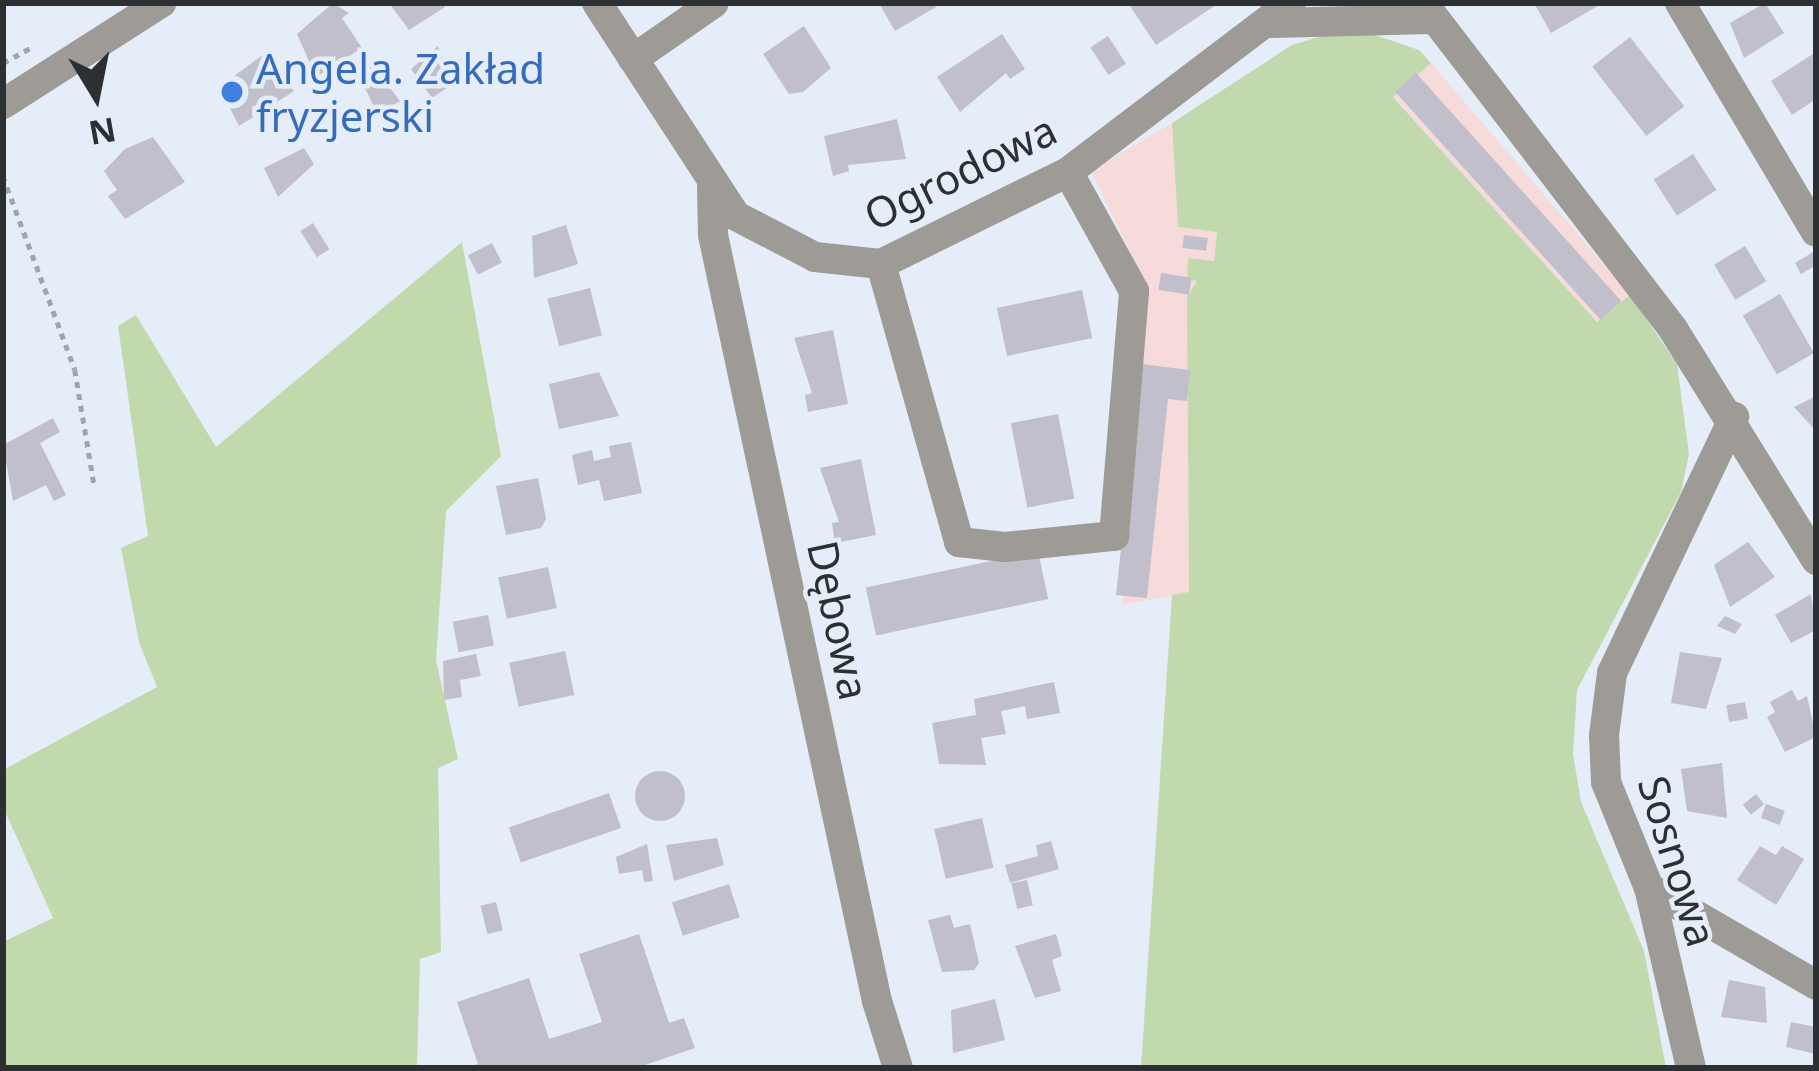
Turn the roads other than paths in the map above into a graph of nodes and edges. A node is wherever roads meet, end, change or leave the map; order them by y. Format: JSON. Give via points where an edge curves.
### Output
{"nodes":[{"id":1,"x":161,"y":3,"type":"edge"},
{"id":2,"x":597,"y":3,"type":"edge"},
{"id":3,"x":714,"y":3,"type":"edge"},
{"id":4,"x":1681,"y":3,"type":"edge"},
{"id":5,"x":1428,"y":11,"type":"edge"},
{"id":6,"x":1282,"y":13,"type":"edge"},
{"id":7,"x":633,"y":58,"type":"junction"},
{"id":8,"x":7,"y":83,"type":"edge"},
{"id":9,"x":1068,"y":172,"type":"junction"},
{"id":10,"x":712,"y":187,"type":"junction"},
{"id":11,"x":1816,"y":232,"type":"edge"},
{"id":12,"x":881,"y":264,"type":"junction"},
{"id":13,"x":1734,"y":417,"type":"junction"},
{"id":14,"x":1816,"y":560,"type":"edge"},
{"id":15,"x":1649,"y":888,"type":"junction"},
{"id":16,"x":1816,"y":985,"type":"edge"},
{"id":17,"x":898,"y":1068,"type":"edge"},
{"id":18,"x":1690,"y":1068,"type":"edge"}],
"edges":[{"from":1,"to":8,"type":"street"},
{"from":2,"to":7,"type":"street","name":"Ogrodowa"},
{"from":3,"to":7,"type":"street"},
{"from":4,"to":11,"type":"street"},
{"from":5,"to":6,"type":"street"},
{"from":5,"to":13,"type":"street"},
{"from":6,"to":9,"type":"street","name":"Ogrodowa"},
{"from":7,"to":10,"type":"street","name":"Ogrodowa"},
{"from":9,"to":12,"type":"street","name":"Ogrodowa"},
{"from":9,"to":12,"type":"street","via":[[1134,291],[1114,536],[1005,547],[959,542]]},
{"from":10,"to":12,"type":"street","name":"Ogrodowa","via":[[736,216],[779,244],[844,263]]},
{"from":10,"to":17,"type":"street","name":"Dębowa","via":[[718,258]]},
{"from":13,"to":14,"type":"street"},
{"from":13,"to":15,"type":"street","name":"Sosnowa","via":[[1612,673],[1606,782]]},
{"from":15,"to":16,"type":"street"},
{"from":15,"to":18,"type":"street","name":"Sosnowa"}]}
